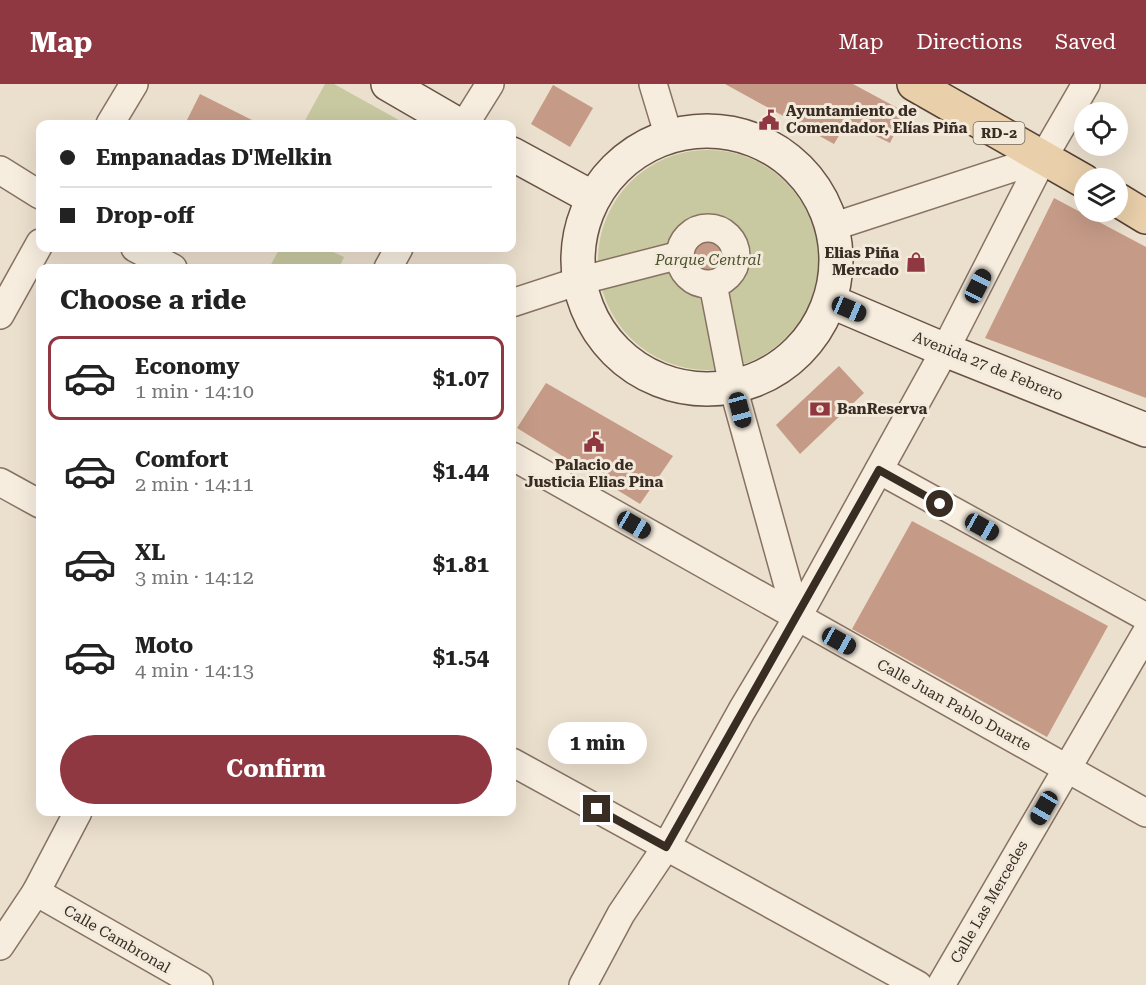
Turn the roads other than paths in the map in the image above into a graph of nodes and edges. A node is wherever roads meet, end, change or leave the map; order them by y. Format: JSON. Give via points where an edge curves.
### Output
{"nodes":[{"id":1,"x":134,"y":84,"type":"edge"},
{"id":2,"x":388,"y":84,"type":"edge"},
{"id":3,"x":490,"y":84,"type":"edge"},
{"id":4,"x":652,"y":84,"type":"edge"},
{"id":5,"x":914,"y":84,"type":"edge"},
{"id":6,"x":1086,"y":84,"type":"edge"},
{"id":7,"x":112,"y":120,"type":"edge"},
{"id":8,"x":450,"y":120,"type":"edge"},
{"id":9,"x":468,"y":120,"type":"edge"},
{"id":10,"x":669,"y":136,"type":"junction"},
{"id":11,"x":516,"y":156,"type":"edge"},
{"id":12,"x":1043,"y":158,"type":"junction"},
{"id":13,"x":0,"y":170,"type":"edge"},
{"id":14,"x":1074,"y":176,"type":"edge"},
{"id":15,"x":36,"y":192,"type":"edge"},
{"id":16,"x":593,"y":198,"type":"junction"},
{"id":17,"x":1128,"y":207,"type":"edge"},
{"id":18,"x":1146,"y":217,"type":"edge"},
{"id":19,"x":832,"y":228,"type":"junction"},
{"id":20,"x":36,"y":250,"type":"edge"},
{"id":21,"x":143,"y":252,"type":"edge"},
{"id":22,"x":680,"y":255,"type":"junction"},
{"id":23,"x":165,"y":264,"type":"edge"},
{"id":24,"x":579,"y":281,"type":"junction"},
{"id":25,"x":713,"y":284,"type":"junction"},
{"id":26,"x":830,"y":301,"type":"junction"},
{"id":27,"x":516,"y":302,"type":"edge"},
{"id":28,"x":0,"y":315,"type":"edge"},
{"id":29,"x":945,"y":350,"type":"junction"},
{"id":30,"x":733,"y":387,"type":"junction"},
{"id":31,"x":1146,"y":430,"type":"edge"},
{"id":32,"x":516,"y":458,"type":"edge"},
{"id":33,"x":879,"y":470,"type":"junction"},
{"id":34,"x":0,"y":482,"type":"edge"},
{"id":35,"x":36,"y":502,"type":"edge"},
{"id":36,"x":1146,"y":617,"type":"edge"},
{"id":37,"x":797,"y":618,"type":"junction"},
{"id":38,"x":1146,"y":633,"type":"edge"},
{"id":39,"x":516,"y":764,"type":"edge"},
{"id":40,"x":1067,"y":768,"type":"junction"},
{"id":41,"x":1146,"y":813,"type":"edge"},
{"id":42,"x":76,"y":816,"type":"edge"},
{"id":43,"x":666,"y":847,"type":"junction"},
{"id":44,"x":36,"y":892,"type":"junction"},
{"id":45,"x":0,"y":946,"type":"edge"},
{"id":46,"x":199,"y":985,"type":"edge"},
{"id":47,"x":583,"y":985,"type":"edge"},
{"id":48,"x":918,"y":985,"type":"edge"},
{"id":49,"x":941,"y":985,"type":"edge"}],
"edges":[{"from":1,"to":7,"type":"street"},
{"from":2,"to":8,"type":"street"},
{"from":3,"to":9,"type":"street"},
{"from":4,"to":10,"type":"street"},
{"from":5,"to":12,"type":"main road","number":"RD-2"},
{"from":6,"to":12,"type":"street"},
{"from":10,"to":16,"type":"street","via":[[639,150],[613,171]]},
{"from":10,"to":19,"type":"street","via":[[710,131],[751,139],[788,159],[816,190]]},
{"from":11,"to":16,"type":"street"},
{"from":12,"to":14,"type":"main road","number":"RD-2"},
{"from":12,"to":19,"type":"street"},
{"from":12,"to":29,"type":"street"},
{"from":13,"to":15,"type":"street"},
{"from":16,"to":24,"type":"street","via":[[579,238]]},
{"from":17,"to":18,"type":"main road"},
{"from":19,"to":26,"type":"street","via":[[837,264]]},
{"from":20,"to":28,"type":"street"},
{"from":21,"to":23,"type":"street"},
{"from":22,"to":24,"type":"street"},
{"from":22,"to":25,"type":"street","via":[[686,273],[703,284]]},
{"from":22,"to":25,"type":"street","via":[[685,239],[699,230],[719,230],[728,236],[737,254],[735,264],[722,280]]},
{"from":24,"to":27,"type":"street"},
{"from":24,"to":30,"type":"street","via":[[592,320],[617,353],[651,377],[692,389]]},
{"from":25,"to":30,"type":"street"},
{"from":26,"to":29,"type":"street","name":"Avenida 27 de Febrero"},
{"from":26,"to":30,"type":"street","via":[[816,331],[794,357],[765,376]]},
{"from":29,"to":31,"type":"street","name":"Avenida 27 de Febrero"},
{"from":29,"to":33,"type":"street"},
{"from":30,"to":37,"type":"street"},
{"from":32,"to":37,"type":"street","name":"Calle Juan Pablo Duarte"},
{"from":33,"to":36,"type":"street"},
{"from":33,"to":37,"type":"street"},
{"from":34,"to":35,"type":"street"},
{"from":37,"to":40,"type":"street","name":"Calle Juan Pablo Duarte"},
{"from":37,"to":43,"type":"street"},
{"from":38,"to":40,"type":"street","name":"Calle Las Mercedes"},
{"from":39,"to":43,"type":"street"},
{"from":40,"to":41,"type":"street","name":"Calle Juan Pablo Duarte"},
{"from":40,"to":49,"type":"street","name":"Calle Las Mercedes"},
{"from":42,"to":44,"type":"street"},
{"from":43,"to":47,"type":"street","via":[[621,914]]},
{"from":43,"to":48,"type":"street"},
{"from":44,"to":45,"type":"street"},
{"from":44,"to":46,"type":"street","name":"Calle Cambronal"}]}
